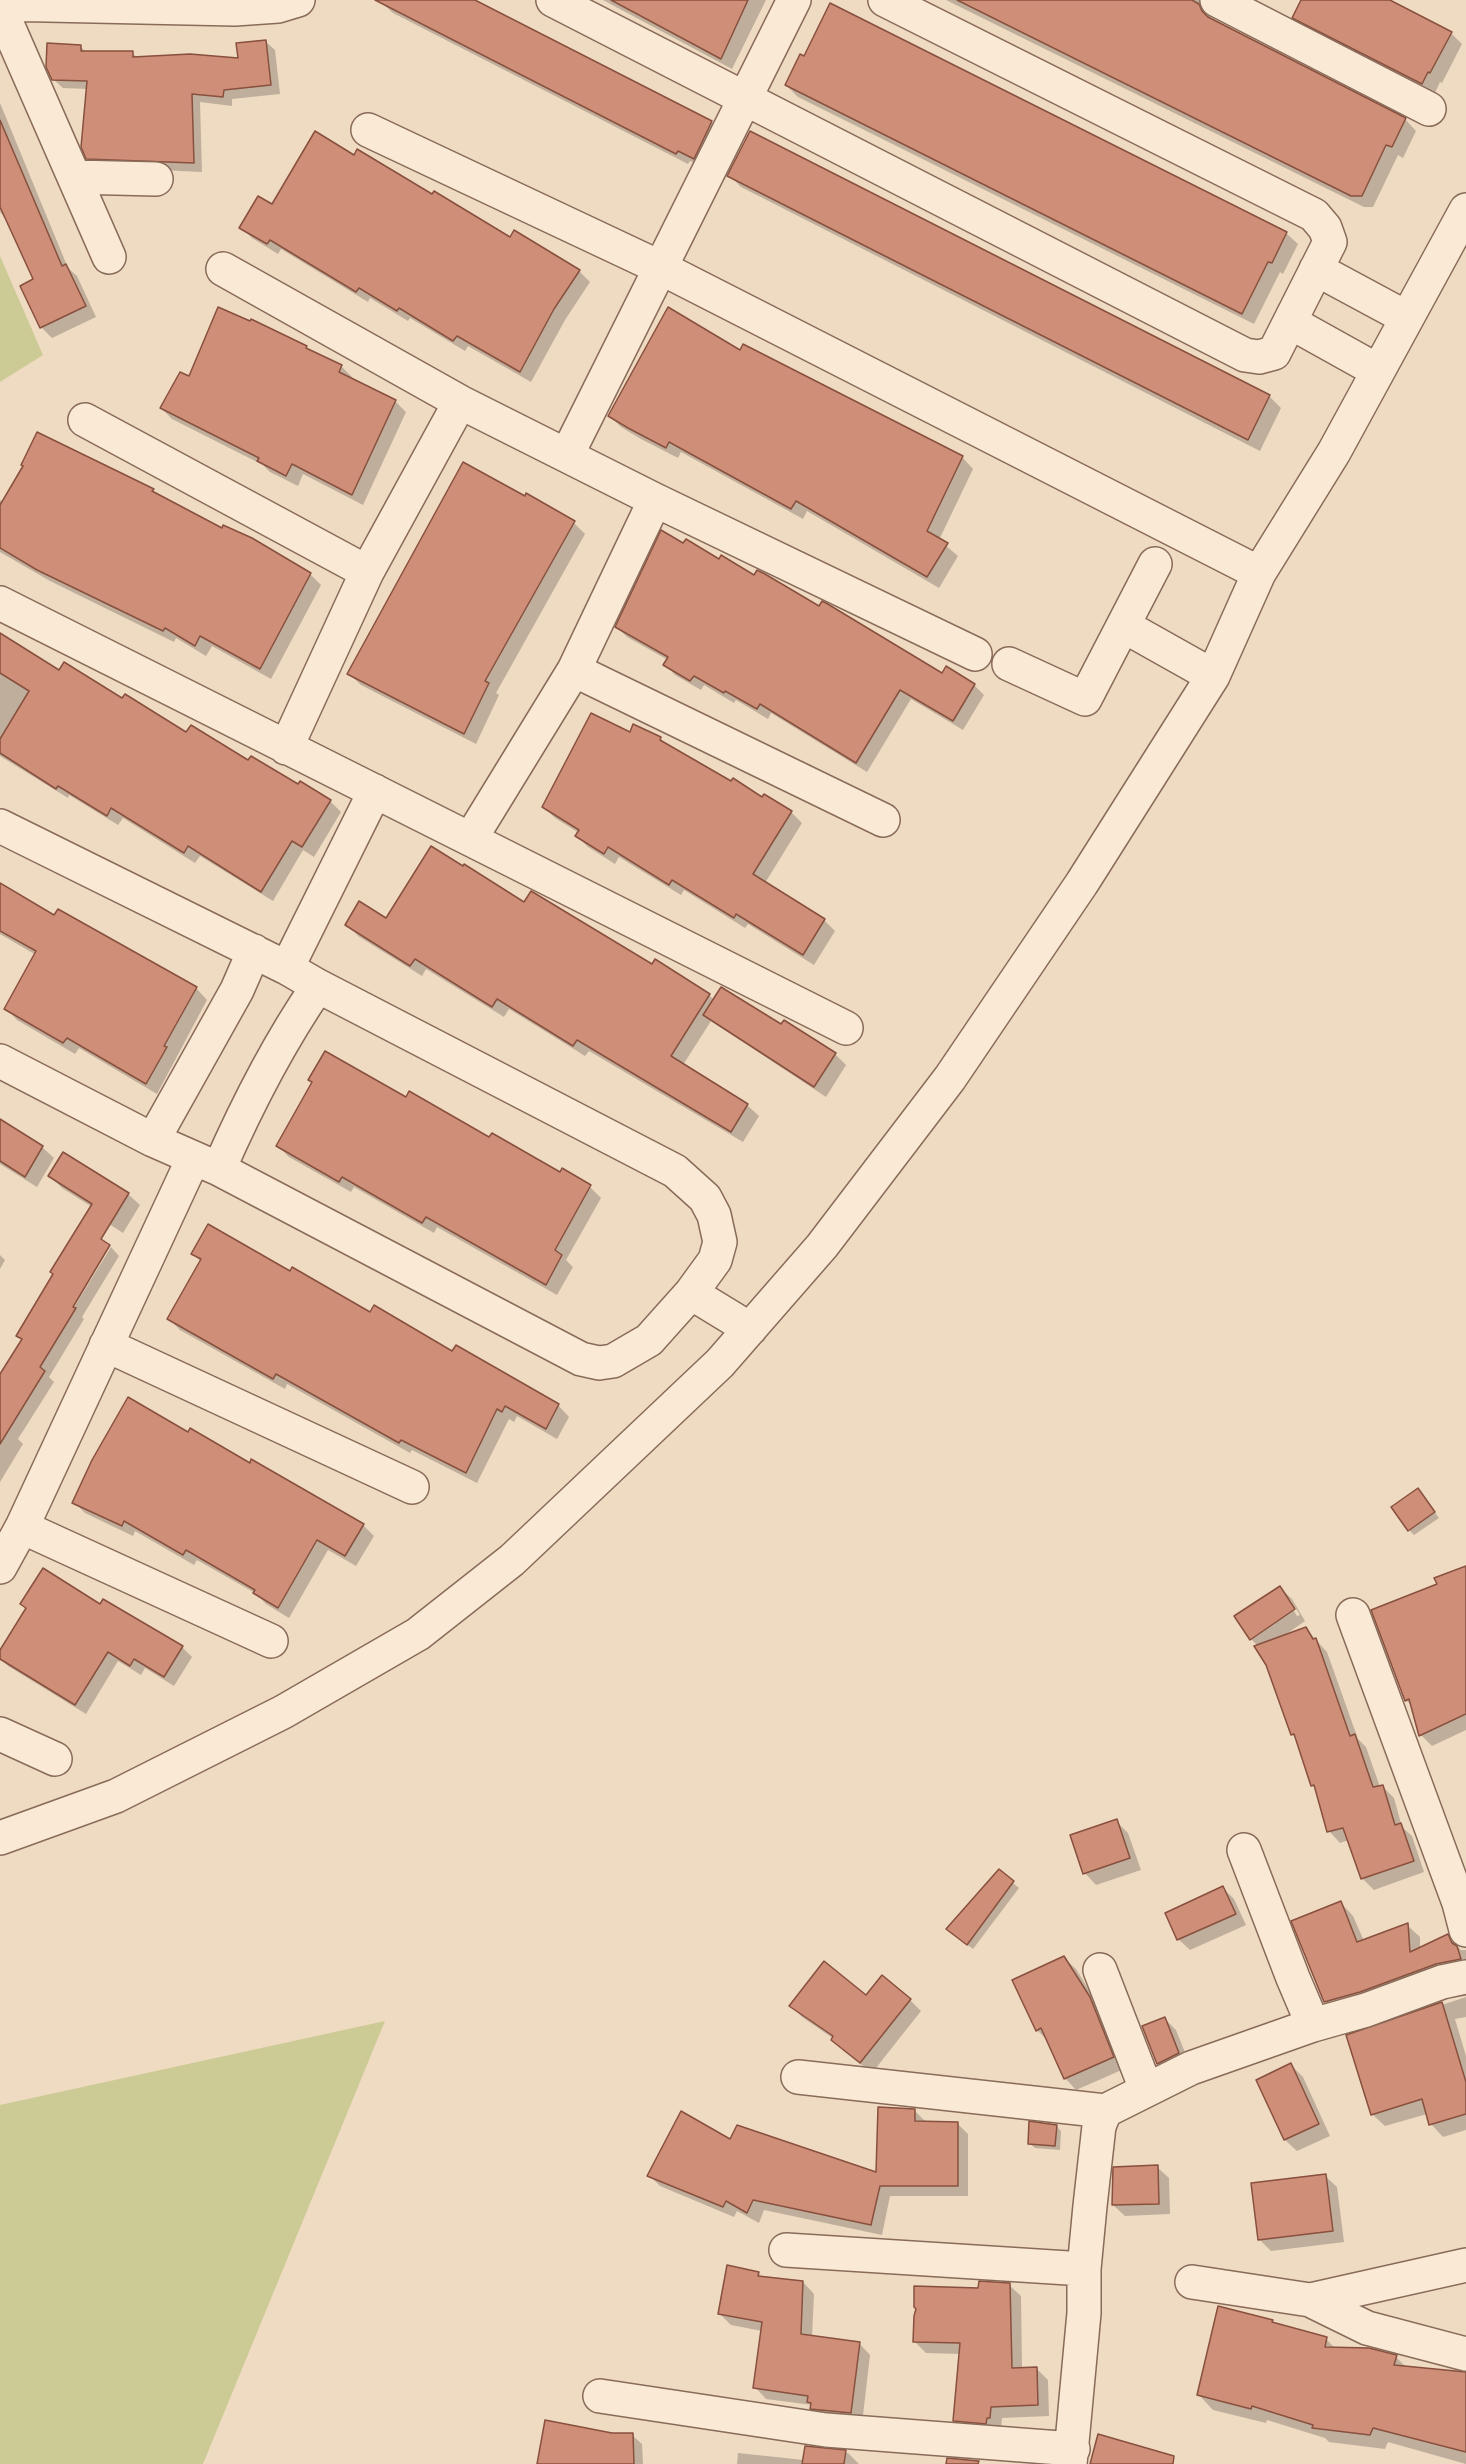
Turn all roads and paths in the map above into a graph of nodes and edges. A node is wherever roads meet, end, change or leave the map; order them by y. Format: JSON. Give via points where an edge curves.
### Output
{"nodes":[{"id":1,"x":298,"y":0,"type":"edge"},
{"id":2,"x":553,"y":0,"type":"edge"},
{"id":3,"x":794,"y":0,"type":"edge"},
{"id":4,"x":885,"y":0,"type":"edge"},
{"id":5,"x":1217,"y":0,"type":"edge"},
{"id":6,"x":0,"y":6,"type":"edge"},
{"id":7,"x":745,"y":98,"type":"junction"},
{"id":8,"x":1429,"y":109,"type":"dead end"},
{"id":9,"x":368,"y":130,"type":"dead end"},
{"id":10,"x":74,"y":177,"type":"junction"},
{"id":11,"x":156,"y":179,"type":"dead end"},
{"id":12,"x":1466,"y":210,"type":"edge"},
{"id":13,"x":108,"y":257,"type":"dead end"},
{"id":14,"x":661,"y":267,"type":"junction"},
{"id":15,"x":1317,"y":269,"type":"junction"},
{"id":16,"x":223,"y":270,"type":"dead end"},
{"id":17,"x":1407,"y":318,"type":"junction"},
{"id":18,"x":1290,"y":322,"type":"junction"},
{"id":19,"x":1378,"y":371,"type":"junction"},
{"id":20,"x":460,"y":402,"type":"junction"},
{"id":21,"x":85,"y":420,"type":"dead end"},
{"id":22,"x":567,"y":455,"type":"junction"},
{"id":23,"x":655,"y":500,"type":"junction"},
{"id":24,"x":1155,"y":564,"type":"dead end"},
{"id":25,"x":367,"y":572,"type":"junction"},
{"id":26,"x":1259,"y":573,"type":"junction"},
{"id":27,"x":0,"y":603,"type":"edge"},
{"id":28,"x":1124,"y":626,"type":"junction"},
{"id":29,"x":975,"y":654,"type":"dead end"},
{"id":30,"x":1009,"y":664,"type":"dead end"},
{"id":31,"x":574,"y":670,"type":"junction"},
{"id":32,"x":1213,"y":676,"type":"junction"},
{"id":33,"x":286,"y":748,"type":"junction"},
{"id":34,"x":375,"y":791,"type":"junction"},
{"id":35,"x":883,"y":820,"type":"dead end"},
{"id":36,"x":0,"y":826,"type":"edge"},
{"id":37,"x":471,"y":838,"type":"junction"},
{"id":38,"x":254,"y":951,"type":"junction"},
{"id":39,"x":287,"y":968,"type":"junction"},
{"id":40,"x":318,"y":986,"type":"junction"},
{"id":41,"x":846,"y":1028,"type":"dead end"},
{"id":42,"x":0,"y":1060,"type":"edge"},
{"id":43,"x":153,"y":1140,"type":"junction"},
{"id":44,"x":206,"y":1164,"type":"junction"},
{"id":45,"x":691,"y":1293,"type":"junction"},
{"id":46,"x":750,"y":1329,"type":"junction"},
{"id":47,"x":106,"y":1345,"type":"junction"},
{"id":48,"x":412,"y":1486,"type":"dead end"},
{"id":49,"x":22,"y":1527,"type":"junction"},
{"id":50,"x":0,"y":1567,"type":"edge"},
{"id":51,"x":1353,"y":1615,"type":"dead end"},
{"id":52,"x":271,"y":1641,"type":"dead end"},
{"id":53,"x":0,"y":1734,"type":"edge"},
{"id":54,"x":55,"y":1759,"type":"dead end"},
{"id":55,"x":0,"y":1838,"type":"edge"},
{"id":56,"x":1244,"y":1850,"type":"dead end"},
{"id":57,"x":1466,"y":1930,"type":"edge"},
{"id":58,"x":1100,"y":1971,"type":"dead end"},
{"id":59,"x":1466,"y":1977,"type":"edge"},
{"id":60,"x":1313,"y":2025,"type":"junction"},
{"id":61,"x":798,"y":2077,"type":"dead end"},
{"id":62,"x":1146,"y":2089,"type":"junction"},
{"id":63,"x":1105,"y":2111,"type":"junction"},
{"id":64,"x":786,"y":2250,"type":"dead end"},
{"id":65,"x":1466,"y":2265,"type":"edge"},
{"id":66,"x":1084,"y":2269,"type":"junction"},
{"id":67,"x":1192,"y":2282,"type":"dead end"},
{"id":68,"x":1310,"y":2300,"type":"junction"},
{"id":69,"x":1466,"y":2354,"type":"edge"},
{"id":70,"x":600,"y":2396,"type":"dead end"},
{"id":71,"x":1072,"y":2456,"type":"edge"}],
"edges":[{"from":1,"to":6,"type":"street","via":[[278,6],[235,9]]},
{"from":2,"to":7,"type":"street"},
{"from":3,"to":7,"type":"street"},
{"from":4,"to":15,"type":"street","via":[[1314,215],[1330,242]]},
{"from":5,"to":8,"type":"street"},
{"from":6,"to":10,"type":"street"},
{"from":7,"to":14,"type":"street"},
{"from":7,"to":18,"type":"street","via":[[1245,355],[1274,353]]},
{"from":9,"to":14,"type":"street"},
{"from":10,"to":11,"type":"street"},
{"from":10,"to":13,"type":"street"},
{"from":12,"to":17,"type":"street"},
{"from":14,"to":22,"type":"street"},
{"from":14,"to":26,"type":"street"},
{"from":15,"to":17,"type":"street"},
{"from":15,"to":18,"type":"street"},
{"from":16,"to":20,"type":"street"},
{"from":17,"to":19,"type":"street"},
{"from":18,"to":19,"type":"street"},
{"from":19,"to":26,"type":"street","via":[[1334,452]]},
{"from":20,"to":22,"type":"street"},
{"from":20,"to":25,"type":"street"},
{"from":21,"to":25,"type":"street"},
{"from":22,"to":23,"type":"street"},
{"from":23,"to":29,"type":"street"},
{"from":23,"to":31,"type":"street"},
{"from":24,"to":28,"type":"street"},
{"from":25,"to":33,"type":"street"},
{"from":26,"to":32,"type":"street"},
{"from":27,"to":33,"type":"street"},
{"from":28,"to":30,"type":"street","via":[[1085,699]]},
{"from":28,"to":32,"type":"street"},
{"from":31,"to":35,"type":"street"},
{"from":31,"to":37,"type":"street"},
{"from":32,"to":46,"type":"street","via":[[1082,883],[950,1078],[822,1246]]},
{"from":33,"to":34,"type":"street"},
{"from":34,"to":37,"type":"street"},
{"from":34,"to":39,"type":"street"},
{"from":36,"to":38,"type":"street"},
{"from":37,"to":41,"type":"street"},
{"from":38,"to":39,"type":"street"},
{"from":38,"to":43,"type":"street","via":[[237,990]]},
{"from":39,"to":40,"type":"street"},
{"from":40,"to":44,"type":"street","via":[[293,1022],[243,1114]]},
{"from":40,"to":45,"type":"street","via":[[675,1172],[705,1198],[714,1215],[720,1242],[715,1260]]},
{"from":42,"to":43,"type":"street"},
{"from":43,"to":44,"type":"street"},
{"from":44,"to":45,"type":"street","via":[[581,1359],[599,1363],[629,1354],[649,1340]]},
{"from":44,"to":47,"type":"street"},
{"from":45,"to":46,"type":"street"},
{"from":46,"to":55,"type":"street","via":[[720,1363],[512,1560],[418,1634],[283,1712],[116,1796]]},
{"from":47,"to":48,"type":"street"},
{"from":47,"to":49,"type":"street"},
{"from":49,"to":50,"type":"street"},
{"from":49,"to":52,"type":"street"},
{"from":51,"to":57,"type":"street"},
{"from":53,"to":54,"type":"street"},
{"from":56,"to":60,"type":"street"},
{"from":58,"to":62,"type":"street"},
{"from":59,"to":60,"type":"street"},
{"from":60,"to":62,"type":"street","via":[[1191,2068]]},
{"from":61,"to":63,"type":"street"},
{"from":62,"to":63,"type":"street"},
{"from":63,"to":66,"type":"street","via":[[1099,2126]]},
{"from":64,"to":66,"type":"street"},
{"from":65,"to":68,"type":"street"},
{"from":66,"to":71,"type":"street"},
{"from":67,"to":68,"type":"street"},
{"from":68,"to":69,"type":"street","via":[[1367,2328]]},
{"from":70,"to":71,"type":"street","via":[[826,2430]]}]}
